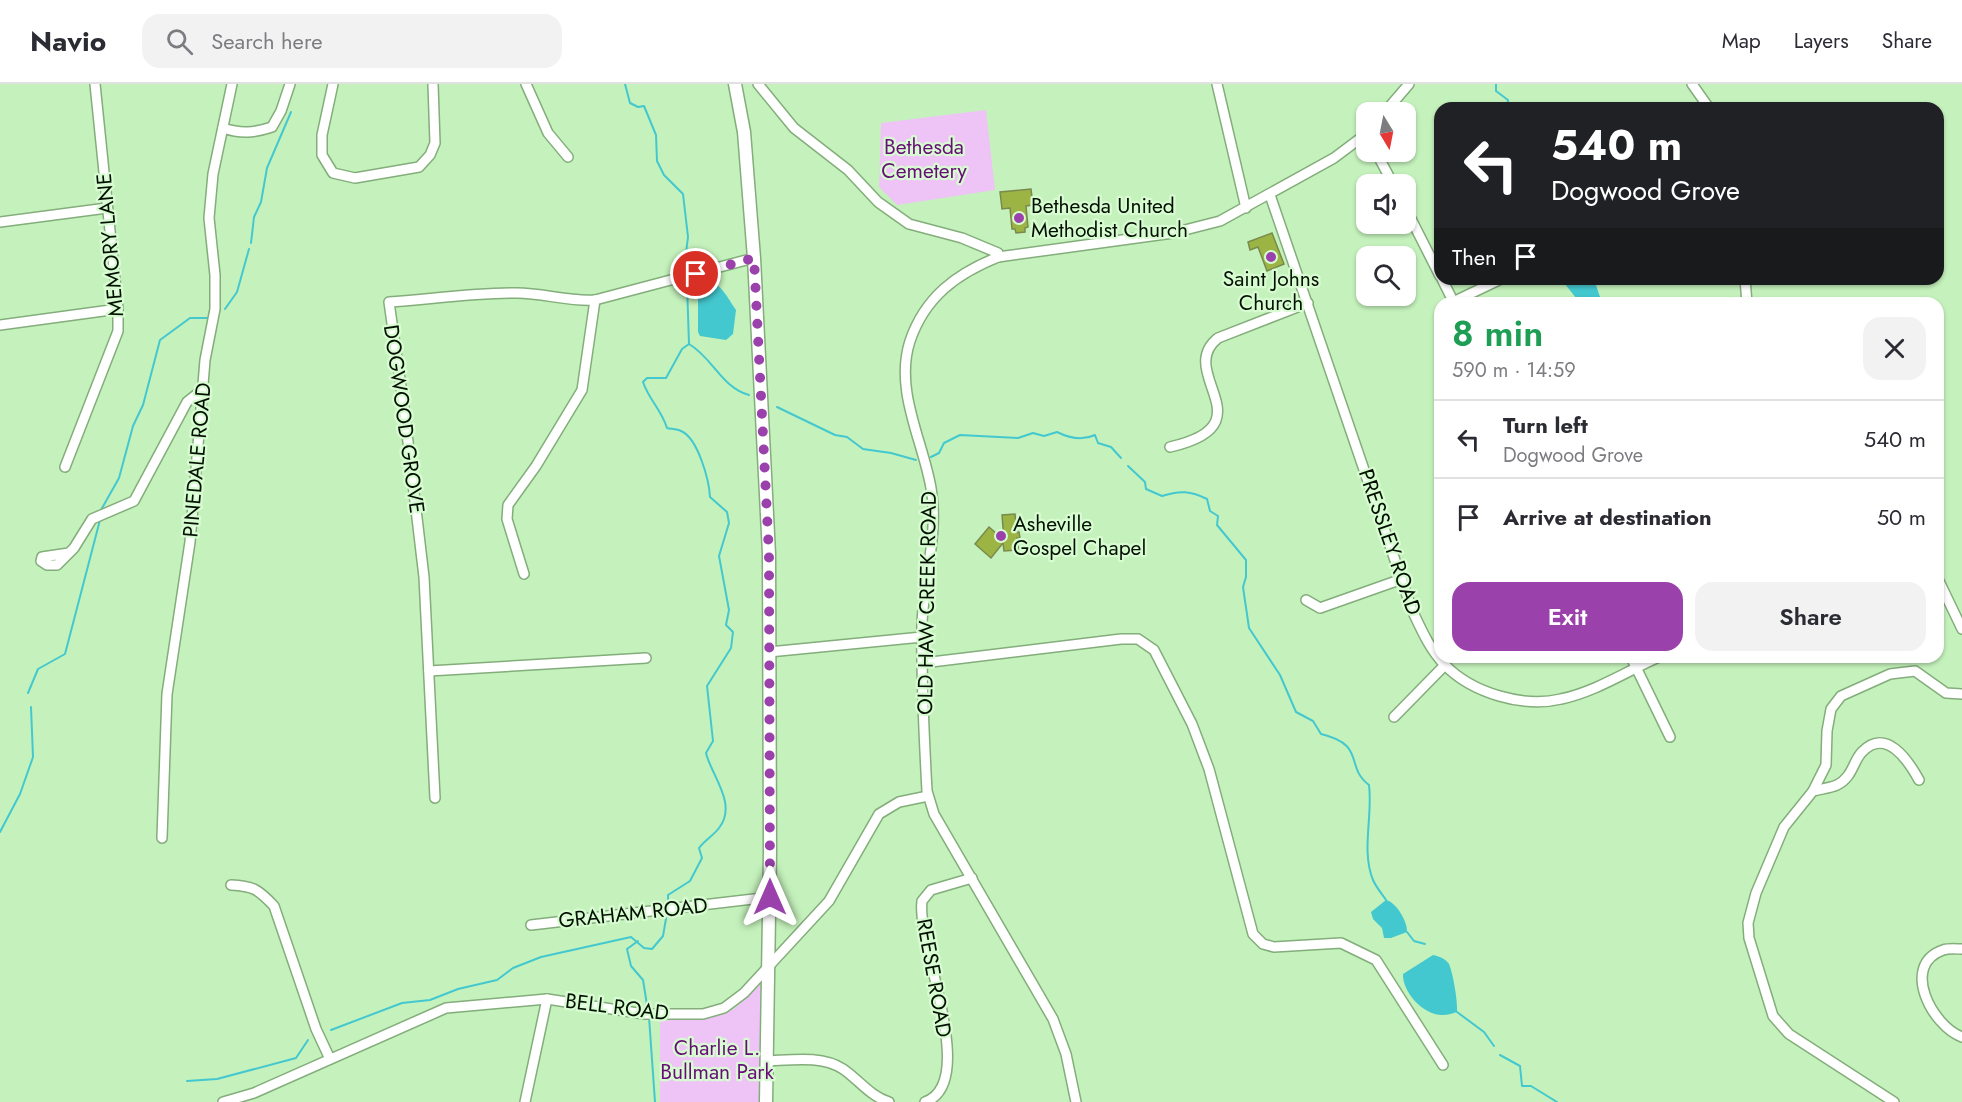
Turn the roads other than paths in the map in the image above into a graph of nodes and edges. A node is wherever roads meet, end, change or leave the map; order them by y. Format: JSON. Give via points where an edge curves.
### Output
{"nodes":[{"id":1,"x":94,"y":84,"type":"edge"},
{"id":2,"x":232,"y":84,"type":"edge"},
{"id":3,"x":290,"y":84,"type":"edge"},
{"id":4,"x":333,"y":84,"type":"edge"},
{"id":5,"x":434,"y":84,"type":"edge"},
{"id":6,"x":526,"y":84,"type":"edge"},
{"id":7,"x":735,"y":84,"type":"edge"},
{"id":8,"x":758,"y":84,"type":"edge"},
{"id":9,"x":1217,"y":84,"type":"edge"},
{"id":10,"x":1692,"y":84,"type":"edge"},
{"id":11,"x":1407,"y":85,"type":"edge"},
{"id":12,"x":1393,"y":102,"type":"edge"},
{"id":13,"x":1705,"y":102,"type":"edge"},
{"id":14,"x":223,"y":128,"type":"junction"},
{"id":15,"x":1356,"y":142,"type":"edge"},
{"id":16,"x":567,"y":157,"type":"dead end"},
{"id":17,"x":1270,"y":195,"type":"junction"},
{"id":18,"x":107,"y":208,"type":"junction"},
{"id":19,"x":1246,"y":208,"type":"junction"},
{"id":20,"x":0,"y":222,"type":"edge"},
{"id":21,"x":1416,"y":229,"type":"edge"},
{"id":22,"x":998,"y":257,"type":"junction"},
{"id":23,"x":754,"y":258,"type":"junction"},
{"id":24,"x":1434,"y":264,"type":"edge"},
{"id":25,"x":1489,"y":285,"type":"edge"},
{"id":26,"x":1466,"y":297,"type":"edge"},
{"id":27,"x":595,"y":300,"type":"junction"},
{"id":28,"x":1308,"y":303,"type":"junction"},
{"id":29,"x":118,"y":309,"type":"junction"},
{"id":30,"x":0,"y":326,"type":"edge"},
{"id":31,"x":202,"y":390,"type":"junction"},
{"id":32,"x":1170,"y":447,"type":"dead end"},
{"id":33,"x":64,"y":467,"type":"dead end"},
{"id":34,"x":69,"y":553,"type":"dead end"},
{"id":35,"x":524,"y":574,"type":"dead end"},
{"id":36,"x":1402,"y":579,"type":"junction"},
{"id":37,"x":1944,"y":592,"type":"edge"},
{"id":38,"x":1306,"y":600,"type":"dead end"},
{"id":39,"x":1962,"y":629,"type":"edge"},
{"id":40,"x":922,"y":637,"type":"junction"},
{"id":41,"x":1434,"y":649,"type":"edge"},
{"id":42,"x":769,"y":652,"type":"junction"},
{"id":43,"x":646,"y":658,"type":"dead end"},
{"id":44,"x":923,"y":663,"type":"junction"},
{"id":45,"x":1634,"y":663,"type":"edge"},
{"id":46,"x":1645,"y":663,"type":"edge"},
{"id":47,"x":1445,"y":665,"type":"joint"},
{"id":48,"x":1636,"y":667,"type":"junction"},
{"id":49,"x":429,"y":671,"type":"junction"},
{"id":50,"x":1962,"y":694,"type":"edge"},
{"id":51,"x":1394,"y":717,"type":"dead end"},
{"id":52,"x":1670,"y":737,"type":"dead end"},
{"id":53,"x":1919,"y":780,"type":"dead end"},
{"id":54,"x":1814,"y":791,"type":"junction"},
{"id":55,"x":928,"y":796,"type":"junction"},
{"id":56,"x":435,"y":798,"type":"dead end"},
{"id":57,"x":162,"y":838,"type":"dead end"},
{"id":58,"x":972,"y":878,"type":"junction"},
{"id":59,"x":231,"y":885,"type":"dead end"},
{"id":60,"x":770,"y":897,"type":"junction"},
{"id":61,"x":531,"y":925,"type":"dead end"},
{"id":62,"x":1962,"y":949,"type":"edge"},
{"id":63,"x":769,"y":966,"type":"junction"},
{"id":64,"x":547,"y":999,"type":"junction"},
{"id":65,"x":1962,"y":1037,"type":"edge"},
{"id":66,"x":330,"y":1059,"type":"junction"},
{"id":67,"x":767,"y":1061,"type":"junction"},
{"id":68,"x":1443,"y":1065,"type":"dead end"},
{"id":69,"x":223,"y":1102,"type":"edge"},
{"id":70,"x":525,"y":1102,"type":"edge"},
{"id":71,"x":766,"y":1102,"type":"edge"},
{"id":72,"x":889,"y":1102,"type":"edge"},
{"id":73,"x":925,"y":1102,"type":"edge"},
{"id":74,"x":1076,"y":1102,"type":"edge"},
{"id":75,"x":1894,"y":1102,"type":"edge"}],
"edges":[{"from":1,"to":18,"type":"street","name":"MEMORY LANE"},
{"from":2,"to":14,"type":"street","name":"PINEDALE ROAD"},
{"from":3,"to":14,"type":"street","via":[[272,127],[254,133]]},
{"from":4,"to":5,"type":"street","via":[[322,135],[322,155],[333,173],[355,178],[418,167],[430,155],[435,143]]},
{"from":6,"to":16,"type":"street","via":[[548,133]]},
{"from":7,"to":23,"type":"street","via":[[744,132]]},
{"from":8,"to":22,"type":"street","via":[[794,128],[848,170],[886,208],[909,224],[962,238],[998,253]]},
{"from":9,"to":19,"type":"street"},
{"from":10,"to":13,"type":"street"},
{"from":11,"to":12,"type":"street"},
{"from":14,"to":31,"type":"street","name":"PINEDALE ROAD","via":[[208,218],[215,300]]},
{"from":15,"to":17,"type":"street","name":"OLD HAW CREEK ROAD"},
{"from":17,"to":19,"type":"street","name":"OLD HAW CREEK ROAD"},
{"from":17,"to":28,"type":"street","name":"PRESSLEY ROAD"},
{"from":18,"to":20,"type":"street"},
{"from":18,"to":29,"type":"street","name":"MEMORY LANE"},
{"from":19,"to":22,"type":"street","name":"OLD HAW CREEK ROAD","via":[[1192,229]]},
{"from":21,"to":24,"type":"street"},
{"from":22,"to":40,"type":"street","name":"OLD HAW CREEK ROAD","via":[[970,270],[927,305],[908,352],[911,416],[933,503]]},
{"from":23,"to":27,"type":"street","name":"DOGWOOD GROVE"},
{"from":23,"to":42,"type":"street","via":[[769,554]]},
{"from":25,"to":26,"type":"street"},
{"from":27,"to":35,"type":"street","via":[[582,390],[508,505],[507,519]]},
{"from":27,"to":49,"type":"street","name":"DOGWOOD GROVE","via":[[515,293],[389,302],[420,539]]},
{"from":28,"to":32,"type":"street","via":[[1211,344],[1207,376],[1219,414],[1191,442]]},
{"from":28,"to":36,"type":"street","name":"PRESSLEY ROAD"},
{"from":29,"to":30,"type":"street"},
{"from":29,"to":33,"type":"street","name":"MEMORY LANE","via":[[118,331]]},
{"from":31,"to":34,"type":"street","via":[[187,402],[134,501],[92,519]]},
{"from":31,"to":57,"type":"street","name":"PINEDALE ROAD","via":[[190,542],[167,694]]},
{"from":36,"to":38,"type":"street","via":[[1320,608]]},
{"from":36,"to":41,"type":"street","name":"PRESSLEY ROAD","via":[[1422,632]]},
{"from":37,"to":39,"type":"street"},
{"from":40,"to":42,"type":"street"},
{"from":40,"to":44,"type":"street","name":"OLD HAW CREEK ROAD"},
{"from":42,"to":60,"type":"street"},
{"from":43,"to":49,"type":"street"},
{"from":44,"to":55,"type":"street","name":"OLD HAW CREEK ROAD"},
{"from":44,"to":68,"type":"street","via":[[1121,639],[1147,643],[1164,665],[1204,755],[1253,934],[1263,944],[1274,947],[1341,943],[1376,960]]},
{"from":45,"to":48,"type":"street"},
{"from":46,"to":48,"type":"street","name":"PRESSLEY ROAD"},
{"from":47,"to":48,"type":"street","name":"PRESSLEY ROAD","via":[[1476,687],[1537,702],[1585,692]]},
{"from":47,"to":51,"type":"street"},
{"from":48,"to":52,"type":"street"},
{"from":49,"to":56,"type":"street","name":"DOGWOOD GROVE"},
{"from":50,"to":54,"type":"street","via":[[1946,693],[1916,671],[1890,674],[1841,696],[1831,709],[1826,765]]},
{"from":53,"to":54,"type":"street","via":[[1900,750],[1885,743],[1872,744],[1861,752],[1853,770],[1837,784]]},
{"from":54,"to":75,"type":"street","via":[[1776,844],[1756,893],[1748,923],[1749,938],[1766,998],[1783,1028]]},
{"from":55,"to":58,"type":"street","name":"OLD HAW CREEK ROAD","via":[[934,814]]},
{"from":55,"to":63,"type":"street","name":"BELL ROAD","via":[[899,802],[879,814],[830,901]]},
{"from":58,"to":73,"type":"street","name":"REESE ROAD","via":[[931,890],[922,901],[923,935],[939,997],[948,1069],[940,1091]]},
{"from":58,"to":74,"type":"street","name":"OLD HAW CREEK ROAD","via":[[1053,1019],[1066,1054]]},
{"from":59,"to":66,"type":"street","via":[[250,886],[274,906]]},
{"from":60,"to":61,"type":"street","name":"GRAHAM ROAD"},
{"from":60,"to":63,"type":"street"},
{"from":62,"to":65,"type":"street","via":[[1945,949],[1933,955],[1922,978],[1936,1017],[1952,1034]]},
{"from":63,"to":64,"type":"street","name":"BELL ROAD","via":[[735,1001],[703,1014],[648,1015]]},
{"from":63,"to":67,"type":"street"},
{"from":64,"to":66,"type":"street","name":"BELL ROAD","via":[[446,1008]]},
{"from":64,"to":70,"type":"street"},
{"from":66,"to":69,"type":"street","name":"BELL ROAD","via":[[254,1093]]},
{"from":67,"to":71,"type":"street"},
{"from":67,"to":72,"type":"street","via":[[829,1063]]}]}
